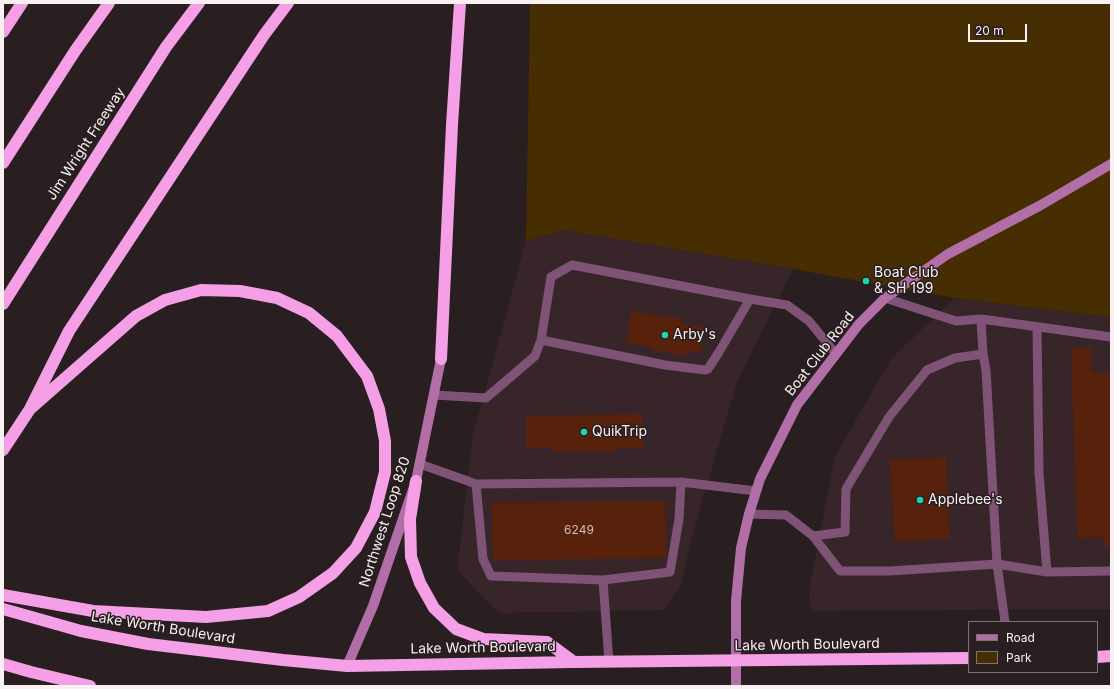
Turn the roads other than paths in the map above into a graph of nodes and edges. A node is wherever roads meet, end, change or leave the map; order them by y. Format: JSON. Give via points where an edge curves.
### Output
{"nodes":[{"id":1,"x":22,"y":3,"type":"edge"},
{"id":2,"x":110,"y":3,"type":"edge"},
{"id":3,"x":199,"y":3,"type":"edge"},
{"id":4,"x":288,"y":3,"type":"edge"},
{"id":5,"x":460,"y":3,"type":"edge"},
{"id":6,"x":3,"y":32,"type":"edge"},
{"id":7,"x":3,"y":163,"type":"edge"},
{"id":8,"x":1111,"y":164,"type":"edge"},
{"id":9,"x":885,"y":298,"type":"junction"},
{"id":10,"x":750,"y":299,"type":"junction"},
{"id":11,"x":3,"y":304,"type":"edge"},
{"id":12,"x":981,"y":319,"type":"junction"},
{"id":13,"x":1037,"y":327,"type":"junction"},
{"id":14,"x":1111,"y":337,"type":"edge"},
{"id":15,"x":541,"y":340,"type":"junction"},
{"id":16,"x":836,"y":354,"type":"junction"},
{"id":17,"x":983,"y":354,"type":"junction"},
{"id":18,"x":441,"y":359,"type":"joint"},
{"id":19,"x":434,"y":395,"type":"junction"},
{"id":20,"x":30,"y":409,"type":"junction"},
{"id":21,"x":3,"y":450,"type":"edge"},
{"id":22,"x":420,"y":464,"type":"junction"},
{"id":23,"x":416,"y":481,"type":"junction"},
{"id":24,"x":681,"y":482,"type":"junction"},
{"id":25,"x":476,"y":484,"type":"junction"},
{"id":26,"x":756,"y":491,"type":"junction"},
{"id":27,"x":749,"y":514,"type":"junction"},
{"id":28,"x":814,"y":536,"type":"junction"},
{"id":29,"x":997,"y":564,"type":"junction"},
{"id":30,"x":1111,"y":571,"type":"edge"},
{"id":31,"x":1047,"y":572,"type":"junction"},
{"id":32,"x":603,"y":580,"type":"junction"},
{"id":33,"x":3,"y":595,"type":"edge"},
{"id":34,"x":3,"y":610,"type":"edge"},
{"id":35,"x":1005,"y":621,"type":"edge"},
{"id":36,"x":1098,"y":656,"type":"edge"},
{"id":37,"x":1111,"y":656,"type":"edge"},
{"id":38,"x":968,"y":658,"type":"edge"},
{"id":39,"x":736,"y":660,"type":"junction"},
{"id":40,"x":574,"y":662,"type":"junction"},
{"id":41,"x":609,"y":662,"type":"junction"},
{"id":42,"x":3,"y":664,"type":"edge"},
{"id":43,"x":347,"y":666,"type":"junction"},
{"id":44,"x":90,"y":686,"type":"edge"},
{"id":45,"x":736,"y":686,"type":"edge"}],
"edges":[{"from":1,"to":6,"type":"highway"},
{"from":2,"to":7,"type":"highway","via":[[75,51]]},
{"from":3,"to":11,"type":"highway","name":"Jim Wright Freeway","via":[[166,47]]},
{"from":4,"to":20,"type":"highway","via":[[264,35],[69,331]]},
{"from":5,"to":18,"type":"highway"},
{"from":8,"to":9,"type":"main road","name":"Boat Club Road","via":[[948,254]]},
{"from":9,"to":12,"type":"lane","via":[[956,321]]},
{"from":9,"to":16,"type":"main road","name":"Boat Club Road","via":[[859,324]]},
{"from":10,"to":15,"type":"lane","via":[[719,352],[705,370],[665,365]]},
{"from":10,"to":15,"type":"lane","via":[[572,265],[552,276]]},
{"from":10,"to":16,"type":"lane","via":[[788,305],[809,321]]},
{"from":12,"to":13,"type":"lane"},
{"from":12,"to":17,"type":"lane"},
{"from":13,"to":14,"type":"lane"},
{"from":13,"to":31,"type":"lane","via":[[1039,473]]},
{"from":15,"to":19,"type":"lane","via":[[535,356],[486,398]]},
{"from":16,"to":26,"type":"main road","name":"Boat Club Road","via":[[797,405]]},
{"from":17,"to":28,"type":"lane","via":[[955,358],[927,370],[889,417],[846,489],[845,532]]},
{"from":17,"to":29,"type":"lane"},
{"from":18,"to":19,"type":"main road","name":"Northwest Loop 820"},
{"from":19,"to":22,"type":"main road","name":"Northwest Loop 820"},
{"from":20,"to":21,"type":"highway"},
{"from":20,"to":33,"type":"highway","via":[[136,316],[165,300],[201,290],[277,298],[309,313],[337,336],[367,376],[380,409],[385,441],[385,472],[375,512],[356,548],[332,573],[299,597],[268,611],[206,617],[93,611]]},
{"from":22,"to":23,"type":"main road","name":"Northwest Loop 820"},
{"from":22,"to":25,"type":"lane"},
{"from":23,"to":40,"type":"highway","via":[[410,519],[411,557],[420,583],[434,608],[456,629],[483,639],[547,642]]},
{"from":23,"to":43,"type":"main road","name":"Northwest Loop 820","via":[[373,606]]},
{"from":24,"to":25,"type":"lane"},
{"from":24,"to":26,"type":"lane"},
{"from":24,"to":32,"type":"lane","via":[[679,519],[670,572]]},
{"from":25,"to":32,"type":"lane","via":[[483,559],[491,576]]},
{"from":26,"to":27,"type":"main road","name":"Boat Club Road"},
{"from":27,"to":28,"type":"lane","via":[[786,515]]},
{"from":27,"to":39,"type":"main road","name":"Boat Club Road","via":[[736,601]]},
{"from":28,"to":29,"type":"lane","via":[[840,571],[890,571]]},
{"from":29,"to":31,"type":"lane"},
{"from":29,"to":35,"type":"lane"},
{"from":30,"to":31,"type":"lane"},
{"from":32,"to":41,"type":"lane"},
{"from":34,"to":43,"type":"highway","name":"Lake Worth Boulevard","via":[[81,631],[148,644]]},
{"from":36,"to":37,"type":"highway"},
{"from":38,"to":39,"type":"highway","name":"Lake Worth Boulevard"},
{"from":39,"to":41,"type":"highway","name":"Lake Worth Boulevard"},
{"from":39,"to":45,"type":"main road","name":"Boat Club Road"},
{"from":40,"to":41,"type":"highway","name":"Lake Worth Boulevard"},
{"from":40,"to":43,"type":"highway","name":"Lake Worth Boulevard"},
{"from":42,"to":44,"type":"highway"}]}
